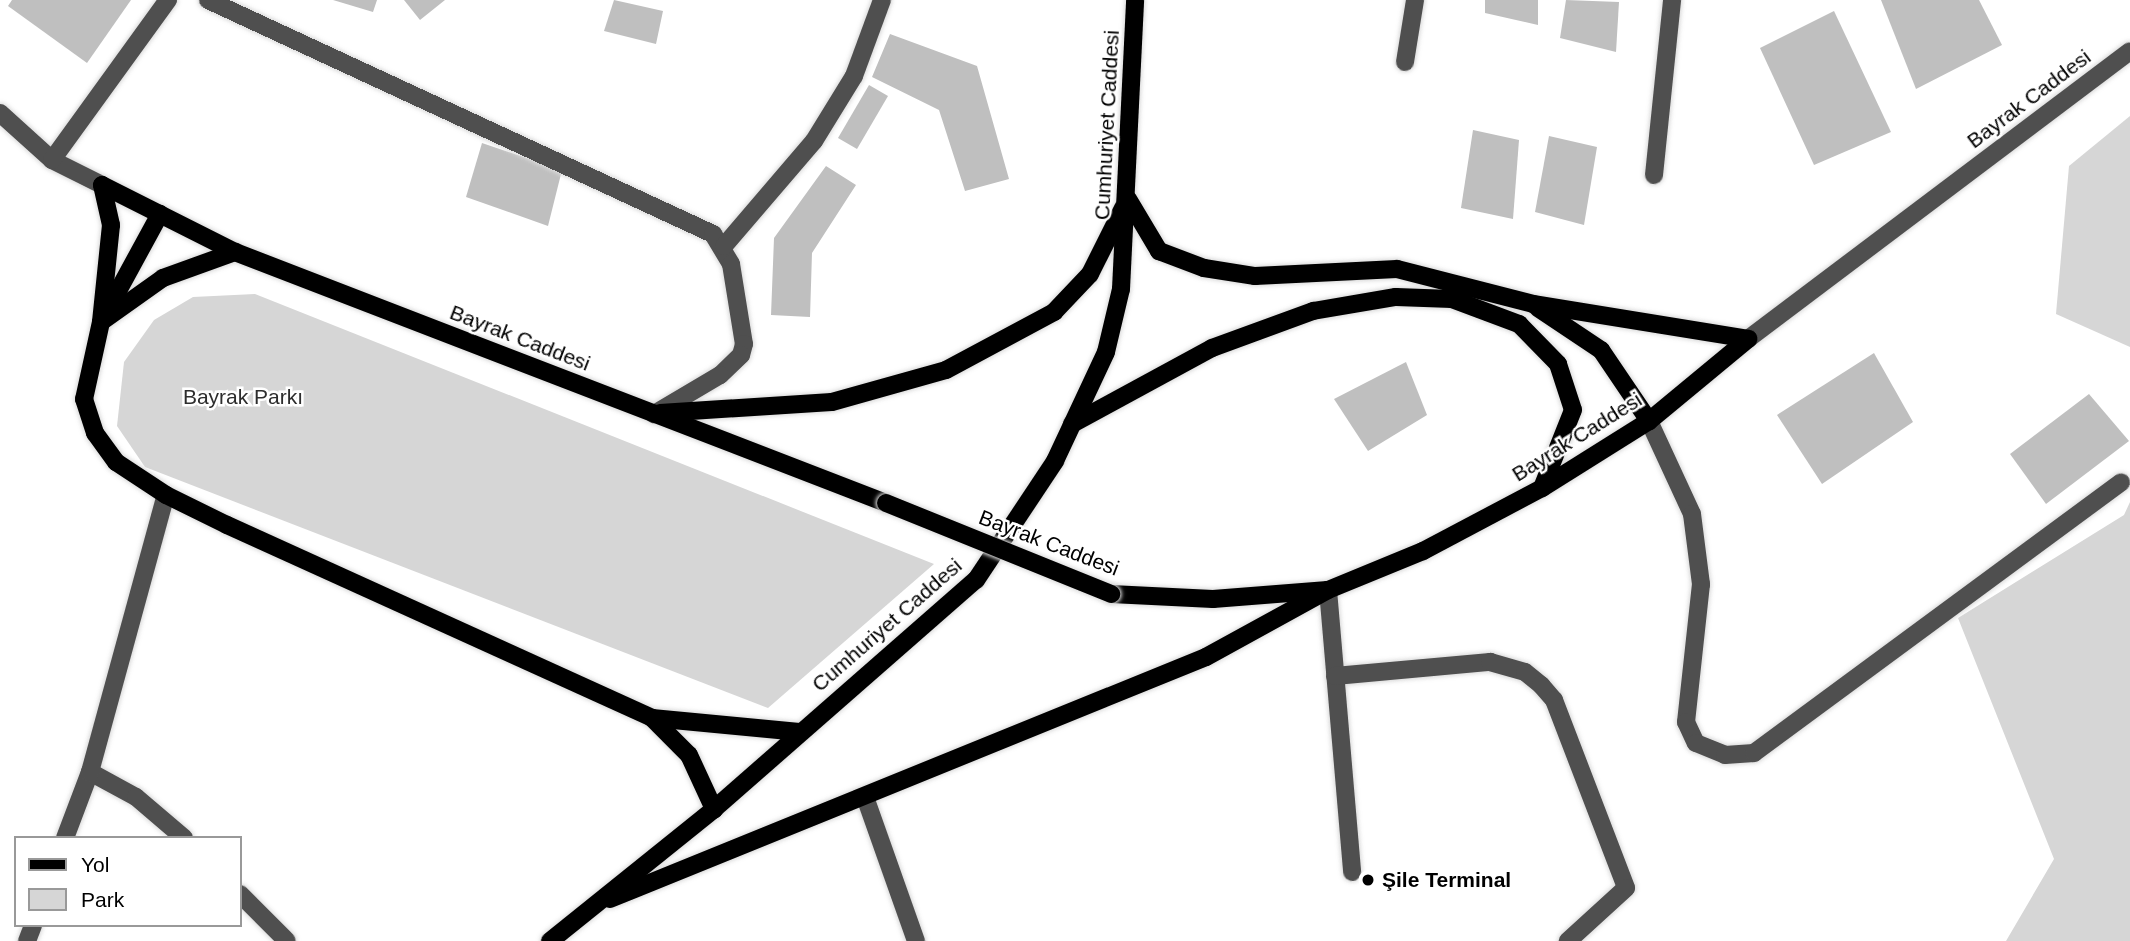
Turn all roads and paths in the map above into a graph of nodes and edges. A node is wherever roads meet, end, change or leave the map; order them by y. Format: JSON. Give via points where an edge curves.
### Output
{"nodes":[{"id":1,"x":168,"y":0,"type":"edge"},
{"id":2,"x":208,"y":0,"type":"edge"},
{"id":3,"x":882,"y":0,"type":"edge"},
{"id":4,"x":1135,"y":0,"type":"edge"},
{"id":5,"x":1415,"y":0,"type":"edge"},
{"id":6,"x":1672,"y":0,"type":"edge"},
{"id":7,"x":2130,"y":51,"type":"edge"},
{"id":8,"x":1405,"y":62,"type":"dead end"},
{"id":9,"x":0,"y":113,"type":"edge"},
{"id":10,"x":52,"y":160,"type":"junction"},
{"id":11,"x":1654,"y":175,"type":"dead end"},
{"id":12,"x":102,"y":185,"type":"junction"},
{"id":13,"x":1128,"y":199,"type":"junction"},
{"id":14,"x":160,"y":214,"type":"junction"},
{"id":15,"x":724,"y":246,"type":"junction"},
{"id":16,"x":235,"y":253,"type":"junction"},
{"id":17,"x":1533,"y":304,"type":"junction"},
{"id":18,"x":101,"y":322,"type":"junction"},
{"id":19,"x":1748,"y":339,"type":"junction"},
{"id":20,"x":654,"y":414,"type":"junction"},
{"id":21,"x":1649,"y":421,"type":"junction"},
{"id":22,"x":1072,"y":424,"type":"junction"},
{"id":23,"x":2120,"y":482,"type":"dead end"},
{"id":24,"x":1542,"y":488,"type":"junction"},
{"id":25,"x":166,"y":495,"type":"junction"},
{"id":26,"x":1328,"y":590,"type":"junction"},
{"id":27,"x":1335,"y":676,"type":"junction"},
{"id":28,"x":652,"y":718,"type":"junction"},
{"id":29,"x":799,"y":732,"type":"junction"},
{"id":30,"x":90,"y":772,"type":"junction"},
{"id":31,"x":865,"y":797,"type":"junction"},
{"id":32,"x":714,"y":809,"type":"junction"},
{"id":33,"x":66,"y":836,"type":"edge"},
{"id":34,"x":182,"y":836,"type":"edge"},
{"id":35,"x":1352,"y":872,"type":"dead end"},
{"id":36,"x":242,"y":896,"type":"edge"},
{"id":37,"x":593,"y":905,"type":"junction"},
{"id":38,"x":287,"y":941,"type":"edge"},
{"id":39,"x":550,"y":941,"type":"edge"},
{"id":40,"x":916,"y":941,"type":"edge"},
{"id":41,"x":1568,"y":941,"type":"edge"}],
"edges":[{"from":1,"to":10,"type":"street"},
{"from":2,"to":15,"type":"street","via":[[692,221]]},
{"from":3,"to":15,"type":"street","via":[[862,56],[832,114],[788,176]]},
{"from":4,"to":13,"type":"main road","name":"Cumhuriyet Caddesi"},
{"from":5,"to":8,"type":"street"},
{"from":6,"to":11,"type":"street"},
{"from":7,"to":19,"type":"street","name":"Bayrak Caddesi"},
{"from":9,"to":10,"type":"street","name":"Bayrak Caddesi"},
{"from":10,"to":12,"type":"street","name":"Bayrak Caddesi"},
{"from":12,"to":14,"type":"main road","name":"Bayrak Caddesi"},
{"from":12,"to":18,"type":"main road","via":[[111,225]]},
{"from":13,"to":17,"type":"main road","via":[[1159,251],[1204,268],[1255,276],[1397,269]]},
{"from":13,"to":20,"type":"main road","via":[[1090,274],[1054,312],[946,370],[832,402]]},
{"from":13,"to":22,"type":"main road","name":"Cumhuriyet Caddesi","via":[[1118,302],[1106,352]]},
{"from":14,"to":16,"type":"main road","name":"Bayrak Caddesi"},
{"from":14,"to":18,"type":"main road"},
{"from":15,"to":20,"type":"street","via":[[744,344],[741,355],[720,375]]},
{"from":16,"to":18,"type":"main road","via":[[163,278]]},
{"from":16,"to":20,"type":"main road","name":"Bayrak Caddesi"},
{"from":17,"to":19,"type":"main road"},
{"from":17,"to":21,"type":"main road","via":[[1601,350]]},
{"from":18,"to":25,"type":"main road","via":[[84,399],[95,433],[116,462]]},
{"from":19,"to":21,"type":"main road","name":"Bayrak Caddesi"},
{"from":20,"to":26,"type":"main road","name":"Bayrak Caddesi","bridge":true,"via":[[1111,594],[1213,599]]},
{"from":21,"to":23,"type":"street","via":[[1692,514],[1701,584],[1686,722],[1696,743],[1725,755],[1754,753]]},
{"from":21,"to":24,"type":"main road","name":"Bayrak Caddesi"},
{"from":22,"to":24,"type":"main road","via":[[1212,348],[1313,311],[1396,297],[1452,299],[1519,324],[1558,364],[1573,410]]},
{"from":22,"to":29,"type":"main road","name":"Cumhuriyet Caddesi","via":[[1055,461],[976,580]]},
{"from":24,"to":26,"type":"main road","name":"Bayrak Caddesi","via":[[1423,551]]},
{"from":25,"to":28,"type":"main road"},
{"from":25,"to":30,"type":"street"},
{"from":26,"to":27,"type":"street"},
{"from":26,"to":31,"type":"main road","via":[[1206,657]]},
{"from":27,"to":35,"type":"street"},
{"from":27,"to":41,"type":"street","via":[[1490,662],[1525,672],[1541,685],[1554,700],[1626,888]]},
{"from":28,"to":29,"type":"main road"},
{"from":28,"to":32,"type":"main road","via":[[689,755]]},
{"from":29,"to":32,"type":"main road","name":"Cumhuriyet Caddesi"},
{"from":30,"to":33,"type":"street"},
{"from":30,"to":34,"type":"street","via":[[136,797]]},
{"from":31,"to":37,"type":"main road"},
{"from":31,"to":40,"type":"street"},
{"from":32,"to":37,"type":"main road","name":"Cumhuriyet Caddesi"},
{"from":36,"to":38,"type":"street"},
{"from":37,"to":39,"type":"main road","name":"Cumhuriyet Caddesi"}]}
